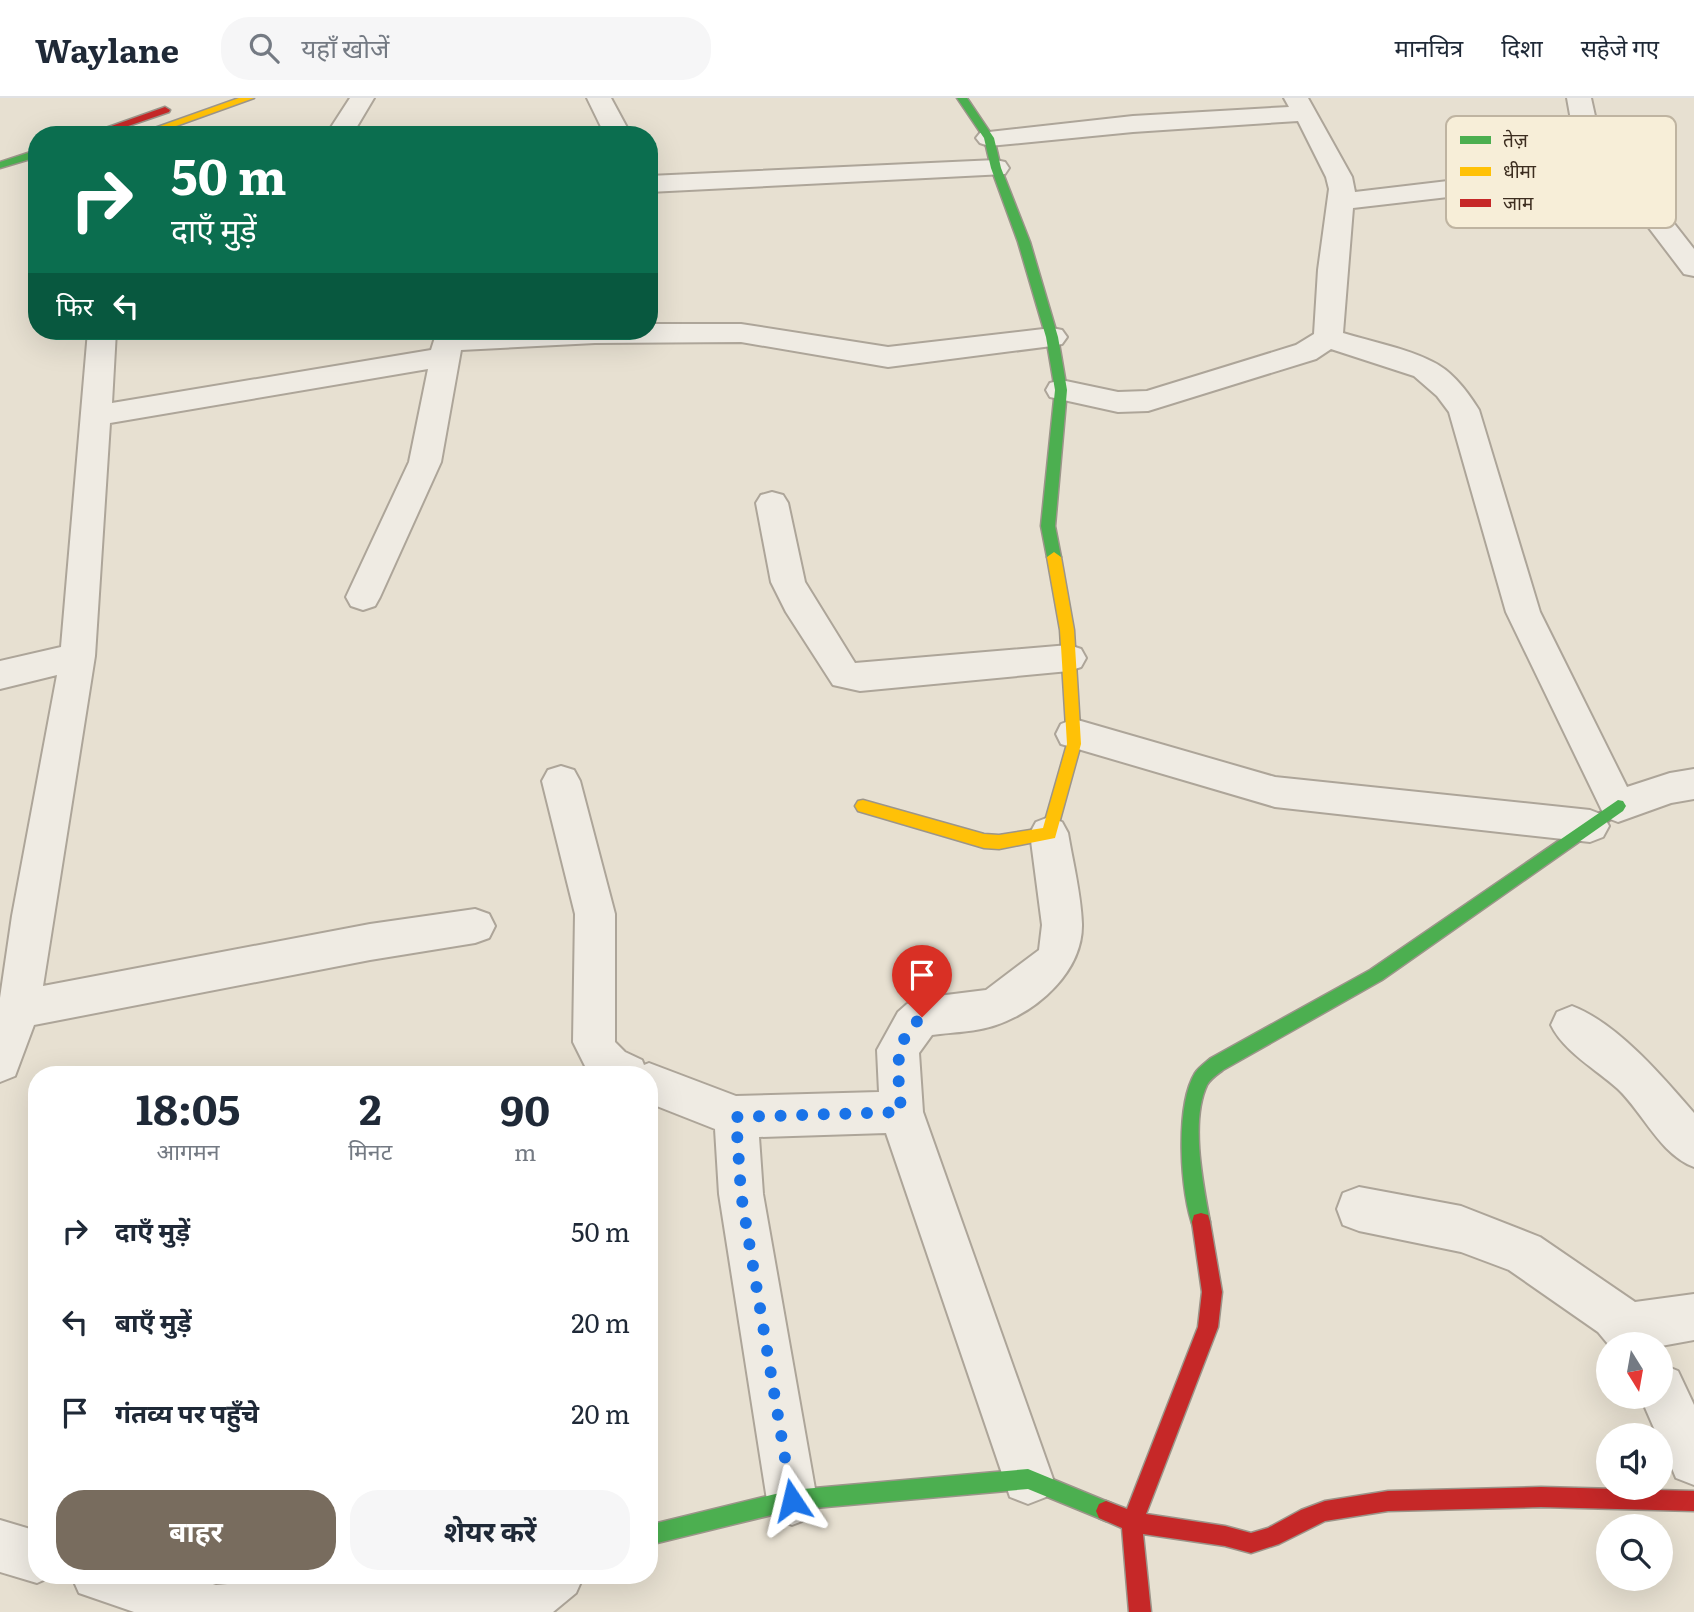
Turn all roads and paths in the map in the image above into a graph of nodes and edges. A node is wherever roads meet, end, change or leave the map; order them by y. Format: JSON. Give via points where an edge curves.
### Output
{"nodes":[{"id":1,"x":199,"y":98,"type":"edge"},
{"id":2,"x":249,"y":98,"type":"edge"},
{"id":3,"x":362,"y":98,"type":"edge"},
{"id":4,"x":599,"y":98,"type":"edge"},
{"id":5,"x":962,"y":98,"type":"edge"},
{"id":6,"x":1579,"y":98,"type":"edge"},
{"id":7,"x":1301,"y":105,"type":"edge"},
{"id":8,"x":1584,"y":116,"type":"edge"},
{"id":9,"x":117,"y":126,"type":"edge"},
{"id":10,"x":167,"y":126,"type":"edge"},
{"id":11,"x":345,"y":126,"type":"edge"},
{"id":12,"x":613,"y":126,"type":"edge"},
{"id":13,"x":989,"y":138,"type":"junction"},
{"id":14,"x":28,"y":156,"type":"edge"},
{"id":15,"x":0,"y":165,"type":"edge"},
{"id":16,"x":996,"y":168,"type":"junction"},
{"id":17,"x":28,"y":172,"type":"edge"},
{"id":18,"x":0,"y":181,"type":"edge"},
{"id":19,"x":658,"y":184,"type":"edge"},
{"id":20,"x":1446,"y":189,"type":"edge"},
{"id":21,"x":1340,"y":202,"type":"junction"},
{"id":22,"x":1664,"y":228,"type":"edge"},
{"id":23,"x":1694,"y":268,"type":"edge"},
{"id":24,"x":658,"y":334,"type":"edge"},
{"id":25,"x":1052,"y":337,"type":"junction"},
{"id":26,"x":1328,"y":338,"type":"junction"},
{"id":27,"x":101,"y":340,"type":"edge"},
{"id":28,"x":496,"y":340,"type":"edge"},
{"id":29,"x":447,"y":343,"type":"edge"},
{"id":30,"x":1061,"y":390,"type":"junction"},
{"id":31,"x":95,"y":416,"type":"junction"},
{"id":32,"x":772,"y":503,"type":"dead end"},
{"id":33,"x":363,"y":597,"type":"dead end"},
{"id":34,"x":78,"y":656,"type":"junction"},
{"id":35,"x":1069,"y":658,"type":"junction"},
{"id":36,"x":0,"y":676,"type":"edge"},
{"id":37,"x":1074,"y":734,"type":"junction"},
{"id":38,"x":561,"y":781,"type":"dead end"},
{"id":39,"x":1694,"y":784,"type":"edge"},
{"id":40,"x":863,"y":806,"type":"dead end"},
{"id":41,"x":1604,"y":816,"type":"junction"},
{"id":42,"x":1049,"y":833,"type":"junction"},
{"id":43,"x":475,"y":926,"type":"dead end"},
{"id":44,"x":19,"y":1009,"type":"junction"},
{"id":45,"x":1572,"y":1025,"type":"dead end"},
{"id":46,"x":0,"y":1062,"type":"edge"},
{"id":47,"x":612,"y":1066,"type":"edge"},
{"id":48,"x":658,"y":1087,"type":"edge"},
{"id":49,"x":901,"y":1112,"type":"junction"},
{"id":50,"x":736,"y":1117,"type":"junction"},
{"id":51,"x":1694,"y":1146,"type":"edge"},
{"id":52,"x":1359,"y":1209,"type":"dead end"},
{"id":53,"x":1694,"y":1317,"type":"edge"},
{"id":54,"x":1629,"y":1332,"type":"edge"},
{"id":55,"x":1642,"y":1332,"type":"edge"},
{"id":56,"x":1671,"y":1409,"type":"edge"},
{"id":57,"x":1694,"y":1460,"type":"edge"},
{"id":58,"x":1028,"y":1479,"type":"junction"},
{"id":59,"x":792,"y":1500,"type":"junction"},
{"id":60,"x":1694,"y":1501,"type":"edge"},
{"id":61,"x":1132,"y":1522,"type":"junction"},
{"id":62,"x":658,"y":1533,"type":"edge"},
{"id":63,"x":0,"y":1546,"type":"edge"},
{"id":64,"x":28,"y":1554,"type":"edge"},
{"id":65,"x":127,"y":1584,"type":"edge"},
{"id":66,"x":536,"y":1596,"type":"edge"},
{"id":67,"x":1140,"y":1612,"type":"edge"}],
"edges":[{"from":1,"to":9,"type":"street"},
{"from":2,"to":10,"type":"street"},
{"from":3,"to":11,"type":"street"},
{"from":4,"to":12,"type":"street"},
{"from":5,"to":13,"type":"street"},
{"from":6,"to":8,"type":"street"},
{"from":7,"to":13,"type":"street"},
{"from":7,"to":21,"type":"street","via":[[1339,177]]},
{"from":13,"to":16,"type":"street"},
{"from":14,"to":15,"type":"street"},
{"from":16,"to":19,"type":"street"},
{"from":16,"to":25,"type":"street"},
{"from":17,"to":18,"type":"street"},
{"from":20,"to":21,"type":"street"},
{"from":21,"to":26,"type":"street"},
{"from":22,"to":23,"type":"street"},
{"from":24,"to":25,"type":"street","via":[[741,333],[897,357]]},
{"from":25,"to":30,"type":"street"},
{"from":26,"to":30,"type":"street","via":[[1306,352],[1148,401],[1118,402]]},
{"from":26,"to":41,"type":"street","via":[[1424,369],[1448,389],[1464,411],[1523,612]]},
{"from":27,"to":31,"type":"street"},
{"from":28,"to":29,"type":"street"},
{"from":29,"to":31,"type":"street"},
{"from":29,"to":33,"type":"street","via":[[425,462]]},
{"from":30,"to":35,"type":"street","via":[[1048,526]]},
{"from":31,"to":34,"type":"street"},
{"from":32,"to":35,"type":"street","via":[[788,582],[845,675]]},
{"from":34,"to":36,"type":"street"},
{"from":34,"to":44,"type":"street"},
{"from":35,"to":37,"type":"street"},
{"from":37,"to":41,"type":"street","via":[[1275,792]]},
{"from":37,"to":42,"type":"street"},
{"from":38,"to":47,"type":"street","via":[[594,914],[594,1042],[597,1053]]},
{"from":39,"to":41,"type":"street","via":[[1670,788]]},
{"from":40,"to":42,"type":"street","via":[[984,841]]},
{"from":41,"to":61,"type":"street","via":[[1386,969],[1217,1064],[1201,1078],[1191,1134],[1212,1312]]},
{"from":42,"to":49,"type":"street","via":[[1062,925],[1053,963],[993,1008],[922,1017],[913,1025],[898,1050]]},
{"from":43,"to":44,"type":"street"},
{"from":44,"to":46,"type":"street"},
{"from":45,"to":51,"type":"street","via":[[1635,1077]]},
{"from":48,"to":50,"type":"street"},
{"from":49,"to":50,"type":"street"},
{"from":49,"to":58,"type":"street"},
{"from":50,"to":59,"type":"street","via":[[741,1194]]},
{"from":52,"to":54,"type":"street","via":[[1461,1228],[1524,1253],[1615,1315]]},
{"from":53,"to":55,"type":"street"},
{"from":56,"to":57,"type":"street"},
{"from":58,"to":59,"type":"street"},
{"from":58,"to":61,"type":"street"},
{"from":59,"to":62,"type":"street"},
{"from":60,"to":61,"type":"street","via":[[1541,1497],[1388,1501],[1325,1511],[1251,1543]]},
{"from":61,"to":67,"type":"street"},
{"from":63,"to":64,"type":"street"},
{"from":65,"to":66,"type":"street","via":[[216,1611],[493,1587]]}]}
